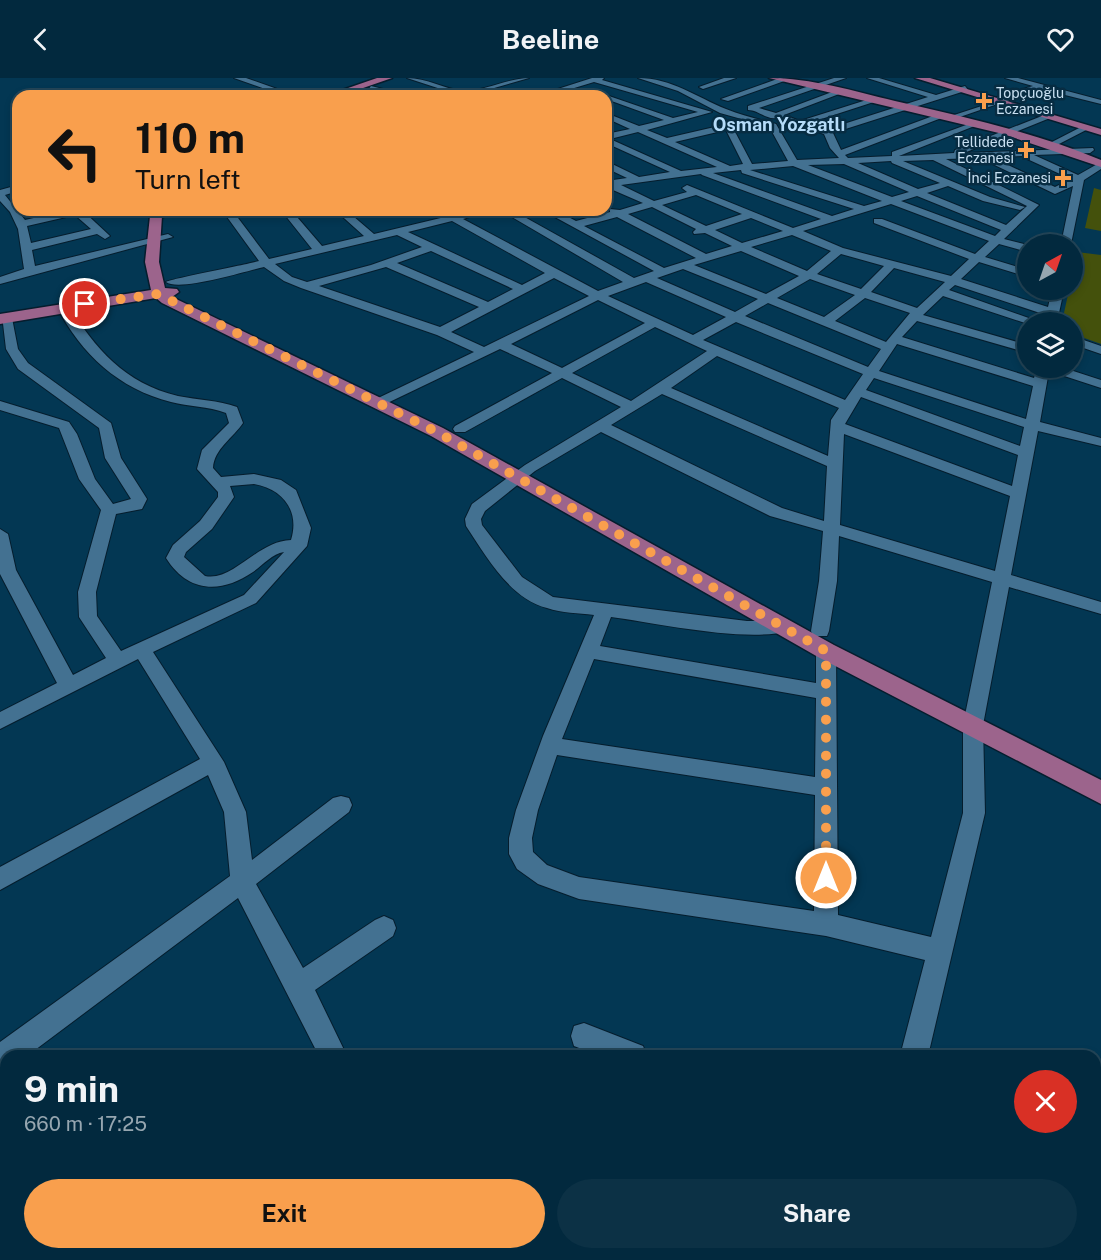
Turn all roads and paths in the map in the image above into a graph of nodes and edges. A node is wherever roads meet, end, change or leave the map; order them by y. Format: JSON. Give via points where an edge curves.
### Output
{"nodes":[{"id":1,"x":238,"y":78,"type":"edge"},
{"id":2,"x":411,"y":78,"type":"edge"},
{"id":3,"x":486,"y":78,"type":"edge"},
{"id":4,"x":525,"y":78,"type":"edge"},
{"id":5,"x":642,"y":78,"type":"edge"},
{"id":6,"x":732,"y":78,"type":"edge"},
{"id":7,"x":842,"y":78,"type":"edge"},
{"id":8,"x":871,"y":78,"type":"edge"},
{"id":9,"x":1009,"y":78,"type":"edge"},
{"id":10,"x":597,"y":79,"type":"edge"},
{"id":11,"x":778,"y":79,"type":"edge"},
{"id":12,"x":929,"y":79,"type":"edge"},
{"id":13,"x":1023,"y":79,"type":"edge"},
{"id":14,"x":686,"y":80,"type":"edge"},
{"id":15,"x":382,"y":81,"type":"edge"},
{"id":16,"x":503,"y":83,"type":"junction"},
{"id":17,"x":572,"y":86,"type":"junction"},
{"id":18,"x":814,"y":86,"type":"junction"},
{"id":19,"x":703,"y":87,"type":"junction"},
{"id":20,"x":1042,"y":87,"type":"junction"},
{"id":21,"x":1090,"y":88,"type":"dead end"},
{"id":22,"x":523,"y":89,"type":"dead end"},
{"id":23,"x":274,"y":90,"type":"edge"},
{"id":24,"x":351,"y":90,"type":"edge"},
{"id":25,"x":359,"y":90,"type":"edge"},
{"id":26,"x":452,"y":90,"type":"edge"},
{"id":27,"x":479,"y":90,"type":"edge"},
{"id":28,"x":558,"y":90,"type":"edge"},
{"id":29,"x":585,"y":90,"type":"edge"},
{"id":30,"x":964,"y":90,"type":"junction"},
{"id":31,"x":843,"y":91,"type":"junction"},
{"id":32,"x":1068,"y":93,"type":"junction"},
{"id":33,"x":652,"y":96,"type":"junction"},
{"id":34,"x":936,"y":97,"type":"junction"},
{"id":35,"x":612,"y":98,"type":"edge"},
{"id":36,"x":725,"y":99,"type":"junction"},
{"id":37,"x":879,"y":99,"type":"junction"},
{"id":38,"x":1001,"y":100,"type":"junction"},
{"id":39,"x":623,"y":102,"type":"junction"},
{"id":40,"x":1101,"y":102,"type":"edge"},
{"id":41,"x":612,"y":104,"type":"edge"},
{"id":42,"x":912,"y":107,"type":"junction"},
{"id":43,"x":751,"y":108,"type":"junction"},
{"id":44,"x":719,"y":109,"type":"junction"},
{"id":45,"x":709,"y":112,"type":"junction"},
{"id":46,"x":941,"y":115,"type":"junction"},
{"id":47,"x":776,"y":116,"type":"junction"},
{"id":48,"x":1047,"y":116,"type":"junction"},
{"id":49,"x":612,"y":118,"type":"edge"},
{"id":50,"x":954,"y":118,"type":"junction"},
{"id":51,"x":673,"y":121,"type":"junction"},
{"id":52,"x":752,"y":121,"type":"junction"},
{"id":53,"x":801,"y":123,"type":"junction"},
{"id":54,"x":974,"y":123,"type":"junction"},
{"id":55,"x":1086,"y":123,"type":"junction"},
{"id":56,"x":728,"y":126,"type":"junction"},
{"id":57,"x":773,"y":126,"type":"junction"},
{"id":58,"x":638,"y":129,"type":"junction"},
{"id":59,"x":1101,"y":131,"type":"edge"},
{"id":60,"x":828,"y":132,"type":"junction"},
{"id":61,"x":1010,"y":132,"type":"junction"},
{"id":62,"x":612,"y":136,"type":"edge"},
{"id":63,"x":1031,"y":138,"type":"junction"},
{"id":64,"x":612,"y":141,"type":"edge"},
{"id":65,"x":666,"y":141,"type":"junction"},
{"id":66,"x":1054,"y":143,"type":"junction"},
{"id":67,"x":1072,"y":149,"type":"junction"},
{"id":68,"x":1096,"y":151,"type":"edge"},
{"id":69,"x":1026,"y":155,"type":"junction"},
{"id":70,"x":842,"y":157,"type":"junction"},
{"id":71,"x":942,"y":157,"type":"junction"},
{"id":72,"x":982,"y":157,"type":"junction"},
{"id":73,"x":887,"y":159,"type":"junction"},
{"id":74,"x":794,"y":163,"type":"junction"},
{"id":75,"x":1101,"y":164,"type":"edge"},
{"id":76,"x":612,"y":167,"type":"edge"},
{"id":77,"x":749,"y":167,"type":"junction"},
{"id":78,"x":733,"y":168,"type":"junction"},
{"id":79,"x":699,"y":171,"type":"junction"},
{"id":80,"x":679,"y":173,"type":"junction"},
{"id":81,"x":657,"y":176,"type":"junction"},
{"id":82,"x":636,"y":179,"type":"junction"},
{"id":83,"x":1079,"y":179,"type":"junction"},
{"id":84,"x":612,"y":182,"type":"edge"},
{"id":85,"x":949,"y":183,"type":"junction"},
{"id":86,"x":612,"y":185,"type":"edge"},
{"id":87,"x":1055,"y":190,"type":"junction"},
{"id":88,"x":697,"y":192,"type":"junction"},
{"id":89,"x":918,"y":193,"type":"junction"},
{"id":90,"x":0,"y":194,"type":"edge"},
{"id":91,"x":889,"y":201,"type":"junction"},
{"id":92,"x":652,"y":204,"type":"junction"},
{"id":93,"x":12,"y":205,"type":"edge"},
{"id":94,"x":1032,"y":207,"type":"junction"},
{"id":95,"x":864,"y":209,"type":"junction"},
{"id":96,"x":612,"y":210,"type":"edge"},
{"id":97,"x":619,"y":213,"type":"junction"},
{"id":98,"x":752,"y":214,"type":"junction"},
{"id":99,"x":612,"y":215,"type":"edge"},
{"id":100,"x":20,"y":216,"type":"edge"},
{"id":101,"x":56,"y":216,"type":"edge"},
{"id":102,"x":82,"y":216,"type":"edge"},
{"id":103,"x":161,"y":216,"type":"edge"},
{"id":104,"x":231,"y":216,"type":"edge"},
{"id":105,"x":291,"y":216,"type":"edge"},
{"id":106,"x":347,"y":216,"type":"edge"},
{"id":107,"x":462,"y":216,"type":"edge"},
{"id":108,"x":516,"y":216,"type":"edge"},
{"id":109,"x":559,"y":216,"type":"edge"},
{"id":110,"x":608,"y":216,"type":"edge"},
{"id":111,"x":454,"y":218,"type":"junction"},
{"id":112,"x":831,"y":219,"type":"junction"},
{"id":113,"x":878,"y":221,"type":"dead end"},
{"id":114,"x":23,"y":224,"type":"junction"},
{"id":115,"x":575,"y":225,"type":"junction"},
{"id":116,"x":1007,"y":229,"type":"junction"},
{"id":117,"x":705,"y":230,"type":"junction"},
{"id":118,"x":98,"y":231,"type":"junction"},
{"id":119,"x":397,"y":231,"type":"junction"},
{"id":120,"x":792,"y":231,"type":"junction"},
{"id":121,"x":1068,"y":234,"type":"edge"},
{"id":122,"x":371,"y":237,"type":"junction"},
{"id":123,"x":162,"y":239,"type":"junction"},
{"id":124,"x":669,"y":239,"type":"junction"},
{"id":125,"x":996,"y":240,"type":"junction"},
{"id":126,"x":1017,"y":246,"type":"edge"},
{"id":127,"x":742,"y":247,"type":"junction"},
{"id":128,"x":26,"y":248,"type":"junction"},
{"id":129,"x":432,"y":248,"type":"junction"},
{"id":130,"x":839,"y":249,"type":"junction"},
{"id":131,"x":120,"y":250,"type":"junction"},
{"id":132,"x":319,"y":250,"type":"junction"},
{"id":133,"x":705,"y":258,"type":"junction"},
{"id":134,"x":976,"y":258,"type":"junction"},
{"id":135,"x":266,"y":263,"type":"junction"},
{"id":136,"x":387,"y":263,"type":"junction"},
{"id":137,"x":892,"y":264,"type":"junction"},
{"id":138,"x":683,"y":265,"type":"junction"},
{"id":139,"x":30,"y":268,"type":"junction"},
{"id":140,"x":0,"y":270,"type":"edge"},
{"id":141,"x":1017,"y":271,"type":"edge"},
{"id":142,"x":663,"y":272,"type":"junction"},
{"id":143,"x":552,"y":274,"type":"junction"},
{"id":144,"x":809,"y":275,"type":"junction"},
{"id":145,"x":646,"y":278,"type":"junction"},
{"id":146,"x":951,"y":280,"type":"junction"},
{"id":147,"x":0,"y":281,"type":"edge"},
{"id":148,"x":632,"y":282,"type":"junction"},
{"id":149,"x":305,"y":286,"type":"junction"},
{"id":150,"x":165,"y":288,"type":"junction"},
{"id":151,"x":522,"y":289,"type":"junction"},
{"id":152,"x":939,"y":291,"type":"junction"},
{"id":153,"x":863,"y":293,"type":"junction"},
{"id":154,"x":600,"y":295,"type":"junction"},
{"id":155,"x":769,"y":299,"type":"junction"},
{"id":156,"x":63,"y":307,"type":"junction"},
{"id":157,"x":489,"y":307,"type":"junction"},
{"id":158,"x":1036,"y":312,"type":"edge"},
{"id":159,"x":916,"y":314,"type":"junction"},
{"id":160,"x":738,"y":316,"type":"junction"},
{"id":161,"x":1017,"y":316,"type":"edge"},
{"id":162,"x":3,"y":319,"type":"edge"},
{"id":163,"x":827,"y":321,"type":"junction"},
{"id":164,"x":655,"y":322,"type":"junction"},
{"id":165,"x":441,"y":332,"type":"junction"},
{"id":166,"x":694,"y":340,"type":"junction"},
{"id":167,"x":891,"y":343,"type":"junction"},
{"id":168,"x":501,"y":344,"type":"junction"},
{"id":169,"x":1083,"y":344,"type":"edge"},
{"id":170,"x":1017,"y":346,"type":"edge"},
{"id":171,"x":1101,"y":350,"type":"edge"},
{"id":172,"x":715,"y":351,"type":"junction"},
{"id":173,"x":485,"y":352,"type":"junction"},
{"id":174,"x":1017,"y":371,"type":"edge"},
{"id":175,"x":869,"y":372,"type":"junction"},
{"id":176,"x":561,"y":373,"type":"junction"},
{"id":177,"x":1041,"y":378,"type":"edge"},
{"id":178,"x":1083,"y":378,"type":"edge"},
{"id":179,"x":1101,"y":384,"type":"edge"},
{"id":180,"x":661,"y":389,"type":"junction"},
{"id":181,"x":856,"y":391,"type":"junction"},
{"id":182,"x":387,"y":399,"type":"junction"},
{"id":183,"x":0,"y":405,"type":"edge"},
{"id":184,"x":631,"y":406,"type":"junction"},
{"id":185,"x":846,"y":406,"type":"junction"},
{"id":186,"x":599,"y":424,"type":"junction"},
{"id":187,"x":1032,"y":425,"type":"junction"},
{"id":188,"x":837,"y":426,"type":"junction"},
{"id":189,"x":460,"y":429,"type":"junction"},
{"id":190,"x":1101,"y":442,"type":"edge"},
{"id":191,"x":1026,"y":453,"type":"junction"},
{"id":192,"x":835,"y":465,"type":"junction"},
{"id":193,"x":524,"y":473,"type":"junction"},
{"id":194,"x":218,"y":482,"type":"junction"},
{"id":195,"x":1018,"y":494,"type":"junction"},
{"id":196,"x":109,"y":510,"type":"junction"},
{"id":197,"x":832,"y":530,"type":"junction"},
{"id":198,"x":0,"y":534,"type":"edge"},
{"id":199,"x":298,"y":546,"type":"junction"},
{"id":200,"x":1002,"y":579,"type":"junction"},
{"id":201,"x":1101,"y":608,"type":"edge"},
{"id":202,"x":605,"y":610,"type":"junction"},
{"id":203,"x":781,"y":626,"type":"junction"},
{"id":204,"x":823,"y":641,"type":"junction"},
{"id":205,"x":141,"y":649,"type":"junction"},
{"id":206,"x":589,"y":651,"type":"junction"},
{"id":207,"x":118,"y":661,"type":"junction"},
{"id":208,"x":69,"y":686,"type":"junction"},
{"id":209,"x":826,"y":692,"type":"junction"},
{"id":210,"x":0,"y":721,"type":"edge"},
{"id":211,"x":973,"y":725,"type":"junction"},
{"id":212,"x":550,"y":746,"type":"junction"},
{"id":213,"x":213,"y":762,"type":"junction"},
{"id":214,"x":826,"y":788,"type":"junction"},
{"id":215,"x":1101,"y":793,"type":"edge"},
{"id":216,"x":341,"y":805,"type":"dead end"},
{"id":217,"x":0,"y":879,"type":"edge"},
{"id":218,"x":242,"y":881,"type":"junction"},
{"id":219,"x":826,"y":924,"type":"junction"},
{"id":220,"x":384,"y":928,"type":"dead end"},
{"id":221,"x":939,"y":951,"type":"junction"},
{"id":222,"x":299,"y":986,"type":"junction"},
{"id":223,"x":584,"y":1036,"type":"dead end"},
{"id":224,"x":12,"y":1050,"type":"edge"},
{"id":225,"x":330,"y":1050,"type":"edge"},
{"id":226,"x":618,"y":1050,"type":"edge"},
{"id":227,"x":915,"y":1050,"type":"edge"}],
"edges":[{"from":1,"to":23,"type":"street"},
{"from":2,"to":26,"type":"street"},
{"from":3,"to":16,"type":"street"},
{"from":4,"to":16,"type":"street"},
{"from":5,"to":44,"type":"street","via":[[681,89]]},
{"from":6,"to":19,"type":"street"},
{"from":7,"to":18,"type":"street"},
{"from":8,"to":34,"type":"street"},
{"from":9,"to":13,"type":"street"},
{"from":10,"to":17,"type":"street"},
{"from":10,"to":33,"type":"street"},
{"from":11,"to":18,"type":"main road"},
{"from":11,"to":36,"type":"street"},
{"from":12,"to":30,"type":"main road"},
{"from":13,"to":20,"type":"street"},
{"from":14,"to":19,"type":"street"},
{"from":15,"to":24,"type":"main road"},
{"from":15,"to":25,"type":"main road"},
{"from":16,"to":22,"type":"street"},
{"from":16,"to":27,"type":"street"},
{"from":17,"to":28,"type":"street"},
{"from":17,"to":29,"type":"street"},
{"from":18,"to":31,"type":"main road"},
{"from":18,"to":43,"type":"street"},
{"from":19,"to":36,"type":"street"},
{"from":20,"to":32,"type":"street"},
{"from":20,"to":38,"type":"street"},
{"from":21,"to":32,"type":"street"},
{"from":30,"to":34,"type":"street"},
{"from":30,"to":38,"type":"main road"},
{"from":31,"to":37,"type":"main road"},
{"from":31,"to":47,"type":"street"},
{"from":32,"to":40,"type":"street"},
{"from":33,"to":39,"type":"street"},
{"from":33,"to":45,"type":"street"},
{"from":34,"to":42,"type":"street"},
{"from":35,"to":39,"type":"street"},
{"from":36,"to":43,"type":"street"},
{"from":37,"to":42,"type":"main road"},
{"from":37,"to":53,"type":"street"},
{"from":38,"to":48,"type":"main road"},
{"from":38,"to":50,"type":"street"},
{"from":38,"to":55,"type":"main road"},
{"from":39,"to":41,"type":"street"},
{"from":39,"to":51,"type":"street"},
{"from":42,"to":46,"type":"main road"},
{"from":42,"to":60,"type":"street"},
{"from":43,"to":47,"type":"street"},
{"from":44,"to":45,"type":"street"},
{"from":44,"to":52,"type":"street"},
{"from":45,"to":51,"type":"street"},
{"from":46,"to":50,"type":"main road"},
{"from":46,"to":70,"type":"street"},
{"from":47,"to":53,"type":"street"},
{"from":47,"to":57,"type":"street","via":[[768,119]]},
{"from":48,"to":55,"type":"main road"},
{"from":48,"to":61,"type":"street"},
{"from":49,"to":58,"type":"street"},
{"from":50,"to":54,"type":"main road"},
{"from":51,"to":58,"type":"street"},
{"from":52,"to":56,"type":"street"},
{"from":52,"to":57,"type":"street"},
{"from":53,"to":60,"type":"street"},
{"from":54,"to":61,"type":"main road"},
{"from":54,"to":73,"type":"street"},
{"from":55,"to":59,"type":"main road"},
{"from":55,"to":66,"type":"street"},
{"from":56,"to":65,"type":"street"},
{"from":56,"to":77,"type":"street"},
{"from":57,"to":74,"type":"street"},
{"from":58,"to":62,"type":"street"},
{"from":58,"to":65,"type":"street"},
{"from":59,"to":67,"type":"street"},
{"from":60,"to":70,"type":"street"},
{"from":61,"to":63,"type":"main road"},
{"from":61,"to":71,"type":"street"},
{"from":63,"to":66,"type":"main road"},
{"from":63,"to":67,"type":"main road"},
{"from":64,"to":80,"type":"street"},
{"from":65,"to":78,"type":"street"},
{"from":66,"to":67,"type":"main road"},
{"from":67,"to":68,"type":"main road"},
{"from":67,"to":69,"type":"street"},
{"from":67,"to":75,"type":"main road"},
{"from":69,"to":72,"type":"street"},
{"from":69,"to":83,"type":"street"},
{"from":70,"to":73,"type":"street"},
{"from":70,"to":74,"type":"street"},
{"from":70,"to":89,"type":"street"},
{"from":71,"to":72,"type":"street"},
{"from":71,"to":73,"type":"street"},
{"from":71,"to":94,"type":"street"},
{"from":72,"to":87,"type":"street"},
{"from":73,"to":85,"type":"street"},
{"from":74,"to":77,"type":"street"},
{"from":74,"to":91,"type":"street"},
{"from":75,"to":83,"type":"street"},
{"from":76,"to":82,"type":"street"},
{"from":77,"to":78,"type":"street"},
{"from":78,"to":79,"type":"street"},
{"from":78,"to":95,"type":"street"},
{"from":79,"to":80,"type":"street"},
{"from":79,"to":112,"type":"street"},
{"from":80,"to":81,"type":"street"},
{"from":81,"to":82,"type":"street"},
{"from":81,"to":88,"type":"street"},
{"from":82,"to":84,"type":"street"},
{"from":83,"to":87,"type":"street"},
{"from":83,"to":121,"type":"street"},
{"from":85,"to":89,"type":"street"},
{"from":85,"to":94,"type":"street","via":[[987,199]]},
{"from":86,"to":92,"type":"street"},
{"from":87,"to":94,"type":"street"},
{"from":88,"to":92,"type":"street"},
{"from":88,"to":98,"type":"street"},
{"from":89,"to":91,"type":"street"},
{"from":89,"to":116,"type":"street"},
{"from":90,"to":93,"type":"street"},
{"from":91,"to":95,"type":"street"},
{"from":91,"to":125,"type":"street"},
{"from":92,"to":97,"type":"street"},
{"from":92,"to":117,"type":"street"},
{"from":94,"to":116,"type":"street"},
{"from":95,"to":112,"type":"street"},
{"from":96,"to":97,"type":"street"},
{"from":97,"to":99,"type":"street"},
{"from":97,"to":124,"type":"street"},
{"from":98,"to":117,"type":"street"},
{"from":98,"to":120,"type":"street"},
{"from":100,"to":114,"type":"street"},
{"from":101,"to":114,"type":"street"},
{"from":102,"to":118,"type":"street"},
{"from":103,"to":123,"type":"main road"},
{"from":104,"to":135,"type":"street"},
{"from":105,"to":132,"type":"street"},
{"from":106,"to":122,"type":"street"},
{"from":107,"to":111,"type":"street"},
{"from":108,"to":148,"type":"street"},
{"from":109,"to":115,"type":"street"},
{"from":110,"to":115,"type":"street"},
{"from":111,"to":119,"type":"street","via":[[429,219]]},
{"from":111,"to":143,"type":"street"},
{"from":112,"to":120,"type":"street"},
{"from":113,"to":134,"type":"street"},
{"from":114,"to":128,"type":"street"},
{"from":115,"to":142,"type":"street"},
{"from":116,"to":125,"type":"street"},
{"from":117,"to":124,"type":"street"},
{"from":117,"to":127,"type":"street"},
{"from":118,"to":128,"type":"street"},
{"from":118,"to":131,"type":"street"},
{"from":119,"to":122,"type":"street"},
{"from":119,"to":129,"type":"street"},
{"from":120,"to":127,"type":"street"},
{"from":120,"to":130,"type":"street"},
{"from":122,"to":132,"type":"street"},
{"from":123,"to":131,"type":"street"},
{"from":123,"to":150,"type":"main road"},
{"from":124,"to":133,"type":"street"},
{"from":125,"to":126,"type":"street"},
{"from":125,"to":134,"type":"street"},
{"from":127,"to":133,"type":"street"},
{"from":127,"to":144,"type":"street"},
{"from":128,"to":139,"type":"street"},
{"from":129,"to":136,"type":"street"},
{"from":129,"to":151,"type":"street"},
{"from":130,"to":137,"type":"street"},
{"from":130,"to":144,"type":"street"},
{"from":131,"to":139,"type":"street"},
{"from":132,"to":135,"type":"street"},
{"from":133,"to":138,"type":"street"},
{"from":134,"to":141,"type":"street"},
{"from":134,"to":146,"type":"street"},
{"from":135,"to":149,"type":"street"},
{"from":135,"to":150,"type":"street"},
{"from":136,"to":149,"type":"street"},
{"from":136,"to":157,"type":"street"},
{"from":137,"to":146,"type":"street"},
{"from":137,"to":153,"type":"street"},
{"from":138,"to":142,"type":"street"},
{"from":138,"to":155,"type":"street"},
{"from":139,"to":140,"type":"street"},
{"from":139,"to":147,"type":"street"},
{"from":142,"to":145,"type":"street"},
{"from":143,"to":151,"type":"street"},
{"from":143,"to":154,"type":"street"},
{"from":144,"to":153,"type":"street"},
{"from":144,"to":155,"type":"street"},
{"from":145,"to":148,"type":"street"},
{"from":145,"to":160,"type":"street"},
{"from":146,"to":152,"type":"street"},
{"from":146,"to":158,"type":"street"},
{"from":148,"to":154,"type":"street"},
{"from":149,"to":165,"type":"street"},
{"from":150,"to":156,"type":"main road"},
{"from":150,"to":182,"type":"main road"},
{"from":151,"to":157,"type":"street"},
{"from":152,"to":159,"type":"street"},
{"from":152,"to":161,"type":"street"},
{"from":153,"to":159,"type":"street"},
{"from":153,"to":163,"type":"street"},
{"from":154,"to":164,"type":"street"},
{"from":154,"to":168,"type":"street"},
{"from":155,"to":160,"type":"street"},
{"from":155,"to":163,"type":"street"},
{"from":156,"to":162,"type":"main road"},
{"from":156,"to":194,"type":"street","via":[[74,331],[103,362],[146,389],[168,398],[232,411],[236,423],[206,458],[205,469]]},
{"from":157,"to":165,"type":"street"},
{"from":159,"to":167,"type":"street"},
{"from":159,"to":170,"type":"street"},
{"from":160,"to":166,"type":"street"},
{"from":160,"to":175,"type":"street"},
{"from":162,"to":196,"type":"street","via":[[22,366],[106,426],[113,458],[139,499],[136,505]]},
{"from":163,"to":167,"type":"street"},
{"from":164,"to":166,"type":"street"},
{"from":164,"to":176,"type":"street"},
{"from":165,"to":173,"type":"street"},
{"from":166,"to":172,"type":"street"},
{"from":167,"to":174,"type":"street"},
{"from":167,"to":175,"type":"street"},
{"from":168,"to":173,"type":"street"},
{"from":168,"to":176,"type":"street"},
{"from":169,"to":171,"type":"street"},
{"from":172,"to":180,"type":"street"},
{"from":172,"to":185,"type":"street"},
{"from":173,"to":182,"type":"street"},
{"from":175,"to":181,"type":"street"},
{"from":175,"to":187,"type":"street"},
{"from":176,"to":184,"type":"street"},
{"from":176,"to":189,"type":"street"},
{"from":177,"to":187,"type":"street"},
{"from":178,"to":179,"type":"street"},
{"from":180,"to":184,"type":"street"},
{"from":180,"to":192,"type":"street"},
{"from":181,"to":185,"type":"street"},
{"from":181,"to":191,"type":"street"},
{"from":182,"to":189,"type":"main road"},
{"from":182,"to":193,"type":"main road"},
{"from":183,"to":196,"type":"street","via":[[64,425],[87,478]]},
{"from":184,"to":186,"type":"street"},
{"from":185,"to":188,"type":"street"},
{"from":186,"to":193,"type":"street"},
{"from":186,"to":197,"type":"street","via":[[776,512]]},
{"from":187,"to":190,"type":"street"},
{"from":187,"to":191,"type":"street"},
{"from":188,"to":192,"type":"street"},
{"from":188,"to":195,"type":"street"},
{"from":189,"to":193,"type":"main road"},
{"from":191,"to":195,"type":"street"},
{"from":192,"to":197,"type":"street"},
{"from":193,"to":202,"type":"street","via":[[478,508],[474,526],[519,584],[535,598]]},
{"from":193,"to":203,"type":"main road"},
{"from":193,"to":204,"type":"main road"},
{"from":194,"to":199,"type":"street","via":[[254,479],[275,483],[290,493],[303,528]]},
{"from":194,"to":199,"type":"street","via":[[226,497],[175,558],[186,573],[206,583],[232,580],[271,550]]},
{"from":195,"to":200,"type":"street"},
{"from":196,"to":207,"type":"street","via":[[87,592],[88,617]]},
{"from":197,"to":200,"type":"street"},
{"from":197,"to":204,"type":"street"},
{"from":198,"to":208,"type":"street","via":[[6,566],[17,592]]},
{"from":199,"to":205,"type":"street","via":[[250,599]]},
{"from":200,"to":201,"type":"street"},
{"from":200,"to":211,"type":"street"},
{"from":202,"to":203,"type":"street","via":[[747,628]]},
{"from":202,"to":206,"type":"street"},
{"from":203,"to":204,"type":"main road"},
{"from":204,"to":209,"type":"street"},
{"from":204,"to":211,"type":"main road"},
{"from":205,"to":207,"type":"street"},
{"from":205,"to":213,"type":"street"},
{"from":206,"to":209,"type":"street"},
{"from":206,"to":212,"type":"street"},
{"from":207,"to":208,"type":"street"},
{"from":208,"to":210,"type":"street"},
{"from":209,"to":214,"type":"street"},
{"from":211,"to":215,"type":"main road"},
{"from":211,"to":221,"type":"street","via":[[974,813]]},
{"from":212,"to":214,"type":"street"},
{"from":212,"to":219,"type":"street","via":[[519,836],[520,854],[543,875],[579,888]]},
{"from":213,"to":217,"type":"street"},
{"from":213,"to":218,"type":"street","via":[[235,812]]},
{"from":214,"to":219,"type":"street"},
{"from":216,"to":218,"type":"street"},
{"from":218,"to":222,"type":"street"},
{"from":218,"to":224,"type":"street"},
{"from":219,"to":221,"type":"street"},
{"from":220,"to":222,"type":"street"},
{"from":221,"to":227,"type":"street"},
{"from":222,"to":225,"type":"street"},
{"from":223,"to":226,"type":"street"}]}
